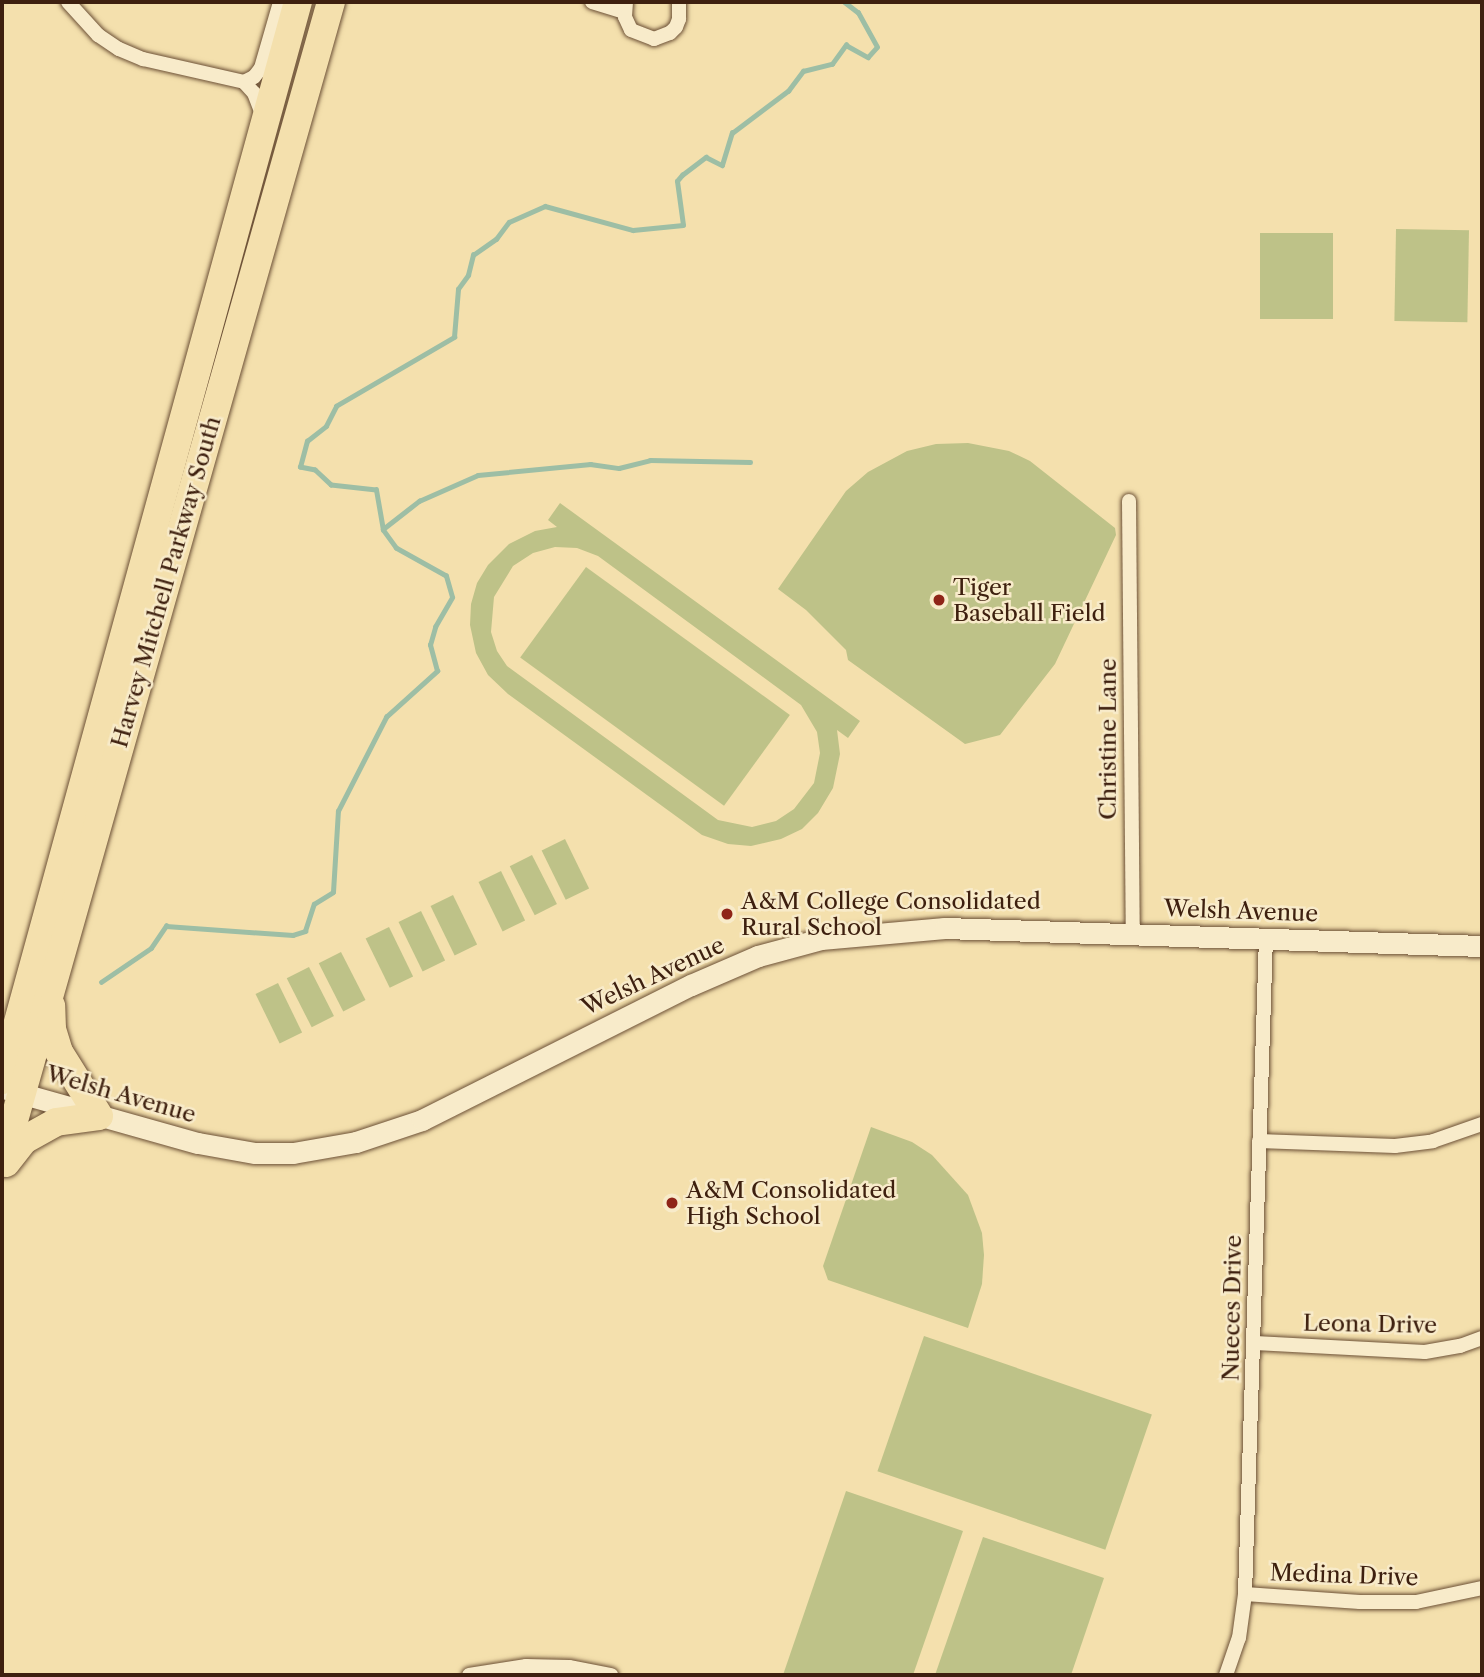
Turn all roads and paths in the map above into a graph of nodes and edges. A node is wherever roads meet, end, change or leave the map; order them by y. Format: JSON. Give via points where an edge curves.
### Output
{"nodes":[{"id":1,"x":68,"y":2,"type":"edge"},
{"id":2,"x":280,"y":2,"type":"edge"},
{"id":3,"x":298,"y":2,"type":"edge"},
{"id":4,"x":331,"y":2,"type":"edge"},
{"id":5,"x":592,"y":2,"type":"edge"},
{"id":6,"x":679,"y":2,"type":"edge"},
{"id":7,"x":625,"y":7,"type":"edge"},
{"id":8,"x":244,"y":82,"type":"junction"},
{"id":9,"x":265,"y":122,"type":"junction"},
{"id":10,"x":1129,"y":501,"type":"dead end"},
{"id":11,"x":1133,"y":934,"type":"junction"},
{"id":12,"x":1266,"y":938,"type":"junction"},
{"id":13,"x":1482,"y":946,"type":"edge"},
{"id":14,"x":39,"y":989,"type":"junction"},
{"id":15,"x":2,"y":1014,"type":"edge"},
{"id":16,"x":8,"y":1087,"type":"edge"},
{"id":17,"x":99,"y":1116,"type":"junction"},
{"id":18,"x":1482,"y":1124,"type":"edge"},
{"id":19,"x":1259,"y":1141,"type":"junction"},
{"id":20,"x":2,"y":1166,"type":"edge"},
{"id":21,"x":1482,"y":1338,"type":"edge"},
{"id":22,"x":1255,"y":1343,"type":"junction"},
{"id":23,"x":1482,"y":1588,"type":"edge"},
{"id":24,"x":1245,"y":1594,"type":"junction"},
{"id":25,"x":469,"y":1675,"type":"edge"},
{"id":26,"x":611,"y":1675,"type":"edge"},
{"id":27,"x":1226,"y":1675,"type":"edge"}],
"edges":[{"from":1,"to":8,"type":"street","via":[[98,35],[119,49],[143,59]]},
{"from":2,"to":8,"type":"street","via":[[261,68]]},
{"from":3,"to":9,"type":"highway","name":"Harvey Mitchell Parkway South"},
{"from":4,"to":14,"type":"highway","name":"Harvey Mitchell Parkway South"},
{"from":5,"to":7,"type":"street"},
{"from":6,"to":7,"type":"street","via":[[676,27],[654,39],[631,30]]},
{"from":8,"to":9,"type":"street","via":[[254,93]]},
{"from":9,"to":14,"type":"highway","name":"Harvey Mitchell Parkway South"},
{"from":10,"to":11,"type":"street","name":"Christine Lane"},
{"from":11,"to":12,"type":"main road","name":"Welsh Avenue"},
{"from":11,"to":17,"type":"main road","name":"Welsh Avenue","via":[[945,928],[856,934],[799,944],[691,985],[422,1120],[334,1147],[255,1153]]},
{"from":12,"to":13,"type":"main road","name":"Welsh Avenue"},
{"from":12,"to":19,"type":"street","name":"Nueces Drive"},
{"from":14,"to":15,"type":"highway"},
{"from":14,"to":16,"type":"highway","name":"Harvey Mitchell Parkway South"},
{"from":14,"to":17,"type":"highway","via":[[59,1052]]},
{"from":16,"to":17,"type":"main road","name":"Welsh Avenue"},
{"from":16,"to":20,"type":"highway","name":"Harvey Mitchell Parkway South"},
{"from":17,"to":20,"type":"highway","via":[[56,1122],[24,1140]]},
{"from":18,"to":19,"type":"street","via":[[1433,1141],[1395,1146]]},
{"from":19,"to":22,"type":"street","name":"Nueces Drive"},
{"from":21,"to":22,"type":"street","name":"Leona Drive","via":[[1425,1352]]},
{"from":22,"to":24,"type":"street","name":"Nueces Drive"},
{"from":23,"to":24,"type":"street","name":"Medina Drive","via":[[1416,1602]]},
{"from":24,"to":27,"type":"street","name":"Nueces Drive","via":[[1239,1638]]},
{"from":25,"to":26,"type":"street","via":[[526,1666],[569,1667]]}]}
